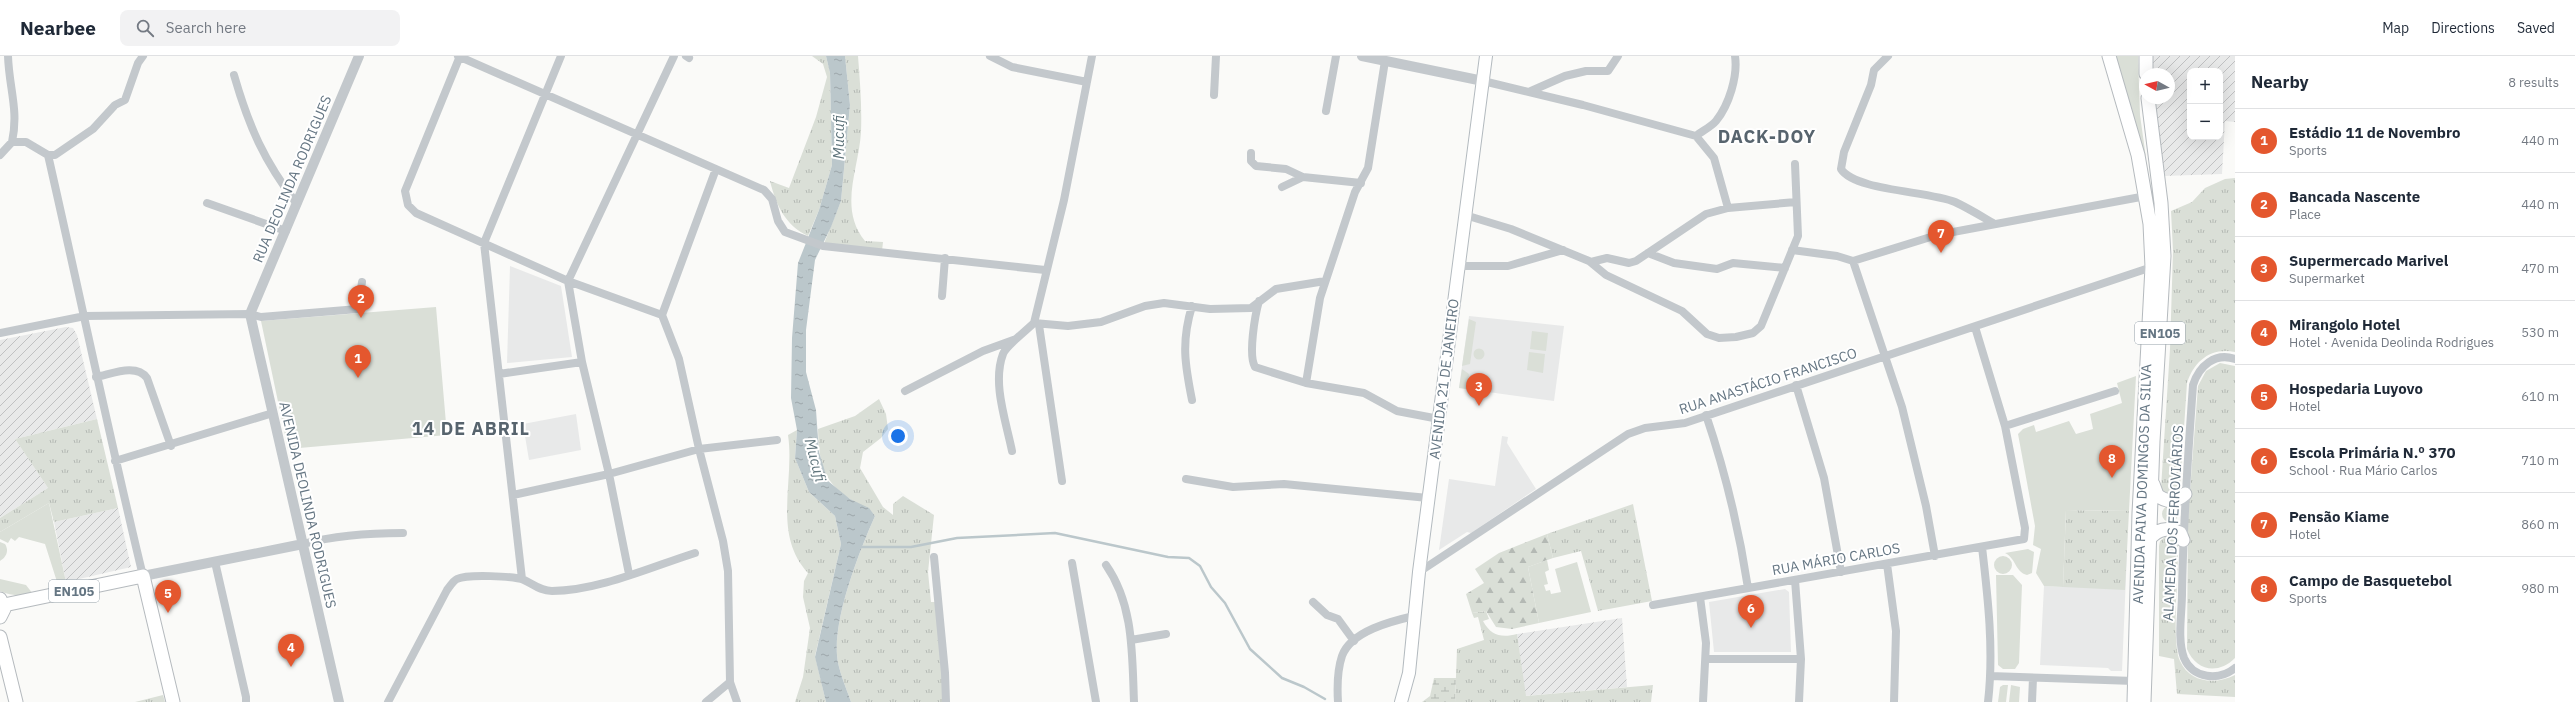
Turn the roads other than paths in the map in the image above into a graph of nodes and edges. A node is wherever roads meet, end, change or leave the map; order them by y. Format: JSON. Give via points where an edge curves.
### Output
{"nodes":[{"id":1,"x":8,"y":56,"type":"edge"},
{"id":2,"x":143,"y":56,"type":"edge"},
{"id":3,"x":359,"y":56,"type":"edge"},
{"id":4,"x":459,"y":56,"type":"edge"},
{"id":5,"x":561,"y":56,"type":"edge"},
{"id":6,"x":674,"y":56,"type":"edge"},
{"id":7,"x":990,"y":56,"type":"edge"},
{"id":8,"x":1092,"y":56,"type":"edge"},
{"id":9,"x":1216,"y":56,"type":"edge"},
{"id":10,"x":1336,"y":56,"type":"edge"},
{"id":11,"x":1362,"y":56,"type":"edge"},
{"id":12,"x":1486,"y":56,"type":"edge"},
{"id":13,"x":1618,"y":56,"type":"edge"},
{"id":14,"x":1735,"y":56,"type":"edge"},
{"id":15,"x":1888,"y":56,"type":"edge"},
{"id":16,"x":2109,"y":56,"type":"edge"},
{"id":17,"x":2146,"y":56,"type":"edge"},
{"id":18,"x":1385,"y":61,"type":"junction"},
{"id":19,"x":2146,"y":68,"type":"edge"},
{"id":20,"x":234,"y":75,"type":"dead end"},
{"id":21,"x":1483,"y":80,"type":"junction"},
{"id":22,"x":1087,"y":82,"type":"junction"},
{"id":23,"x":1531,"y":91,"type":"junction"},
{"id":24,"x":546,"y":94,"type":"junction"},
{"id":25,"x":1214,"y":95,"type":"dead end"},
{"id":26,"x":2149,"y":104,"type":"edge"},
{"id":27,"x":1326,"y":111,"type":"dead end"},
{"id":28,"x":637,"y":135,"type":"junction"},
{"id":29,"x":1696,"y":136,"type":"junction"},
{"id":30,"x":12,"y":142,"type":"junction"},
{"id":31,"x":1251,"y":153,"type":"dead end"},
{"id":32,"x":0,"y":155,"type":"edge"},
{"id":33,"x":48,"y":155,"type":"junction"},
{"id":34,"x":1795,"y":164,"type":"dead end"},
{"id":35,"x":716,"y":169,"type":"junction"},
{"id":36,"x":1303,"y":178,"type":"junction"},
{"id":37,"x":1361,"y":184,"type":"junction"},
{"id":38,"x":1282,"y":187,"type":"dead end"},
{"id":39,"x":2146,"y":196,"type":"junction"},
{"id":40,"x":1796,"y":202,"type":"junction"},
{"id":41,"x":207,"y":203,"type":"dead end"},
{"id":42,"x":297,"y":204,"type":"junction"},
{"id":43,"x":1728,"y":208,"type":"junction"},
{"id":44,"x":1465,"y":215,"type":"junction"},
{"id":45,"x":1993,"y":223,"type":"junction"},
{"id":46,"x":286,"y":231,"type":"junction"},
{"id":47,"x":484,"y":243,"type":"junction"},
{"id":48,"x":1563,"y":250,"type":"junction"},
{"id":49,"x":1792,"y":250,"type":"junction"},
{"id":50,"x":1648,"y":253,"type":"junction"},
{"id":51,"x":945,"y":258,"type":"junction"},
{"id":52,"x":1853,"y":261,"type":"junction"},
{"id":53,"x":1591,"y":262,"type":"junction"},
{"id":54,"x":1459,"y":266,"type":"junction"},
{"id":55,"x":2152,"y":267,"type":"junction"},
{"id":56,"x":1785,"y":268,"type":"junction"},
{"id":57,"x":1045,"y":270,"type":"junction"},
{"id":58,"x":568,"y":281,"type":"junction"},
{"id":59,"x":1325,"y":281,"type":"junction"},
{"id":60,"x":362,"y":282,"type":"dead end"},
{"id":61,"x":942,"y":296,"type":"dead end"},
{"id":62,"x":1260,"y":300,"type":"junction"},
{"id":63,"x":1192,"y":306,"type":"junction"},
{"id":64,"x":250,"y":314,"type":"junction"},
{"id":65,"x":662,"y":315,"type":"junction"},
{"id":66,"x":85,"y":316,"type":"junction"},
{"id":67,"x":1036,"y":324,"type":"junction"},
{"id":68,"x":1975,"y":327,"type":"junction"},
{"id":69,"x":0,"y":333,"type":"edge"},
{"id":70,"x":1016,"y":339,"type":"junction"},
{"id":71,"x":1886,"y":356,"type":"junction"},
{"id":72,"x":2235,"y":359,"type":"edge"},
{"id":73,"x":582,"y":362,"type":"junction"},
{"id":74,"x":499,"y":374,"type":"junction"},
{"id":75,"x":96,"y":377,"type":"junction"},
{"id":76,"x":1306,"y":383,"type":"junction"},
{"id":77,"x":1796,"y":385,"type":"junction"},
{"id":78,"x":905,"y":391,"type":"dead end"},
{"id":79,"x":2115,"y":391,"type":"dead end"},
{"id":80,"x":1192,"y":400,"type":"dead end"},
{"id":81,"x":273,"y":413,"type":"junction"},
{"id":82,"x":1706,"y":415,"type":"junction"},
{"id":83,"x":1439,"y":419,"type":"junction"},
{"id":84,"x":2005,"y":426,"type":"junction"},
{"id":85,"x":777,"y":440,"type":"dead end"},
{"id":86,"x":171,"y":446,"type":"junction"},
{"id":87,"x":699,"y":449,"type":"junction"},
{"id":88,"x":1012,"y":450,"type":"dead end"},
{"id":89,"x":115,"y":461,"type":"junction"},
{"id":90,"x":609,"y":474,"type":"junction"},
{"id":91,"x":1186,"y":479,"type":"dead end"},
{"id":92,"x":2152,"y":480,"type":"junction"},
{"id":93,"x":1062,"y":481,"type":"dead end"},
{"id":94,"x":2185,"y":494,"type":"junction"},
{"id":95,"x":513,"y":495,"type":"junction"},
{"id":96,"x":1428,"y":498,"type":"junction"},
{"id":97,"x":403,"y":533,"type":"dead end"},
{"id":98,"x":2150,"y":538,"type":"junction"},
{"id":99,"x":2183,"y":540,"type":"junction"},
{"id":100,"x":303,"y":544,"type":"junction"},
{"id":101,"x":1982,"y":547,"type":"junction"},
{"id":102,"x":695,"y":553,"type":"dead end"},
{"id":103,"x":1935,"y":556,"type":"junction"},
{"id":104,"x":934,"y":557,"type":"dead end"},
{"id":105,"x":215,"y":562,"type":"junction"},
{"id":106,"x":1072,"y":563,"type":"dead end"},
{"id":107,"x":1887,"y":564,"type":"junction"},
{"id":108,"x":1106,"y":565,"type":"dead end"},
{"id":109,"x":1419,"y":572,"type":"junction"},
{"id":110,"x":1841,"y":572,"type":"junction"},
{"id":111,"x":629,"y":574,"type":"junction"},
{"id":112,"x":143,"y":576,"type":"junction"},
{"id":113,"x":522,"y":579,"type":"junction"},
{"id":114,"x":1795,"y":580,"type":"junction"},
{"id":115,"x":1748,"y":588,"type":"junction"},
{"id":116,"x":1700,"y":596,"type":"junction"},
{"id":117,"x":1313,"y":602,"type":"dead end"},
{"id":118,"x":1653,"y":605,"type":"dead end"},
{"id":119,"x":1,"y":607,"type":"edge"},
{"id":120,"x":1414,"y":616,"type":"junction"},
{"id":121,"x":1166,"y":634,"type":"dead end"},
{"id":122,"x":0,"y":637,"type":"edge"},
{"id":123,"x":1131,"y":640,"type":"junction"},
{"id":124,"x":1354,"y":641,"type":"junction"},
{"id":125,"x":1707,"y":659,"type":"junction"},
{"id":126,"x":1801,"y":659,"type":"junction"},
{"id":127,"x":2235,"y":668,"type":"edge"},
{"id":128,"x":1990,"y":676,"type":"junction"},
{"id":129,"x":2033,"y":678,"type":"junction"},
{"id":130,"x":2134,"y":681,"type":"junction"},
{"id":131,"x":730,"y":682,"type":"junction"},
{"id":132,"x":16,"y":702,"type":"edge"},
{"id":133,"x":173,"y":702,"type":"edge"},
{"id":134,"x":246,"y":702,"type":"edge"},
{"id":135,"x":339,"y":702,"type":"edge"},
{"id":136,"x":388,"y":702,"type":"edge"},
{"id":137,"x":706,"y":702,"type":"edge"},
{"id":138,"x":737,"y":702,"type":"edge"},
{"id":139,"x":946,"y":702,"type":"edge"},
{"id":140,"x":1096,"y":702,"type":"edge"},
{"id":141,"x":1134,"y":702,"type":"edge"},
{"id":142,"x":1338,"y":702,"type":"edge"},
{"id":143,"x":1401,"y":702,"type":"edge"},
{"id":144,"x":1703,"y":702,"type":"edge"},
{"id":145,"x":1799,"y":702,"type":"edge"},
{"id":146,"x":1894,"y":702,"type":"edge"},
{"id":147,"x":1988,"y":702,"type":"edge"},
{"id":148,"x":2032,"y":702,"type":"edge"},
{"id":149,"x":2134,"y":702,"type":"edge"},
{"id":150,"x":2144,"y":702,"type":"edge"}],
"edges":[{"from":1,"to":30,"type":"street","via":[[16,124]]},
{"from":2,"to":33,"type":"street","via":[[125,100],[115,105],[93,129],[55,155]]},
{"from":3,"to":42,"type":"street","name":"RUA DEOLINDA RODRIGUES"},
{"from":4,"to":24,"type":"street"},
{"from":4,"to":47,"type":"street","via":[[405,191],[408,205],[416,213]]},
{"from":5,"to":24,"type":"street"},
{"from":6,"to":28,"type":"street"},
{"from":7,"to":22,"type":"street","via":[[1012,67]]},
{"from":8,"to":22,"type":"street"},
{"from":9,"to":25,"type":"street"},
{"from":10,"to":27,"type":"street"},
{"from":11,"to":18,"type":"street"},
{"from":12,"to":21,"type":"main road","name":"AVENIDA 21 DE JANEIRO"},
{"from":13,"to":23,"type":"street","via":[[1608,71],[1586,71],[1565,76]]},
{"from":14,"to":29,"type":"street","via":[[1735,77],[1722,112],[1716,121]]},
{"from":15,"to":45,"type":"street","via":[[1874,70],[1871,85],[1844,152],[1841,169],[1844,174],[1870,185],[1932,195],[1955,202]]},
{"from":16,"to":39,"type":"main road","name":"AVENIDA PAIVA DOMINGOS DA SILVA","number":"EN105","via":[[2138,155]]},
{"from":17,"to":19,"type":"main road"},
{"from":18,"to":21,"type":"street"},
{"from":18,"to":37,"type":"street","via":[[1368,168]]},
{"from":20,"to":42,"type":"street","via":[[248,123],[272,167]]},
{"from":21,"to":23,"type":"street"},
{"from":21,"to":44,"type":"main road","name":"AVENIDA 21 DE JANEIRO"},
{"from":22,"to":57,"type":"street","via":[[1064,200]]},
{"from":23,"to":29,"type":"street"},
{"from":24,"to":28,"type":"street"},
{"from":24,"to":47,"type":"street"},
{"from":26,"to":92,"type":"main road","name":"AVENIDA PAIVA DOMINGOS DA SILVA","number":"EN105","via":[[2161,204],[2164,256]]},
{"from":28,"to":35,"type":"street"},
{"from":28,"to":58,"type":"street"},
{"from":29,"to":43,"type":"street","via":[[1714,158]]},
{"from":30,"to":32,"type":"street"},
{"from":30,"to":33,"type":"street","via":[[26,142]]},
{"from":31,"to":36,"type":"street","via":[[1251,161],[1256,166],[1286,169]]},
{"from":33,"to":66,"type":"street"},
{"from":34,"to":40,"type":"street"},
{"from":35,"to":51,"type":"street","via":[[764,190],[772,199],[778,221],[785,232],[797,238],[835,248]]},
{"from":35,"to":65,"type":"street"},
{"from":36,"to":37,"type":"street"},
{"from":36,"to":38,"type":"street"},
{"from":37,"to":59,"type":"street","via":[[1355,192]]},
{"from":39,"to":45,"type":"street"},
{"from":39,"to":55,"type":"main road","name":"AVENIDA PAIVA DOMINGOS DA SILVA","number":"EN105"},
{"from":40,"to":43,"type":"street"},
{"from":40,"to":49,"type":"street","via":[[1798,227]]},
{"from":41,"to":46,"type":"street"},
{"from":42,"to":46,"type":"street","name":"RUA DEOLINDA RODRIGUES"},
{"from":43,"to":50,"type":"street","via":[[1706,214]]},
{"from":44,"to":48,"type":"street","via":[[1511,229]]},
{"from":44,"to":54,"type":"main road","name":"AVENIDA 21 DE JANEIRO"},
{"from":45,"to":52,"type":"street","via":[[1936,235]]},
{"from":46,"to":64,"type":"street","name":"RUA DEOLINDA RODRIGUES"},
{"from":47,"to":58,"type":"street"},
{"from":47,"to":74,"type":"street"},
{"from":48,"to":53,"type":"street"},
{"from":48,"to":54,"type":"street","via":[[1508,266]]},
{"from":49,"to":52,"type":"street","via":[[1837,256]]},
{"from":49,"to":56,"type":"street"},
{"from":50,"to":53,"type":"street","via":[[1636,262],[1608,258]]},
{"from":50,"to":56,"type":"street","via":[[1674,263],[1717,269],[1733,263]]},
{"from":51,"to":57,"type":"street"},
{"from":51,"to":61,"type":"street"},
{"from":52,"to":71,"type":"street"},
{"from":53,"to":56,"type":"street","via":[[1606,275],[1682,311],[1701,330],[1719,338],[1736,337],[1758,330]]},
{"from":54,"to":83,"type":"main road","name":"AVENIDA 21 DE JANEIRO"},
{"from":55,"to":68,"type":"street","name":"RUA ANASTÁCIO FRANCISCO"},
{"from":55,"to":130,"type":"main road","name":"AVENIDA PAIVA DOMINGOS DA SILVA","number":"EN105"},
{"from":57,"to":67,"type":"street"},
{"from":58,"to":65,"type":"street"},
{"from":58,"to":73,"type":"street"},
{"from":59,"to":62,"type":"street","via":[[1276,289]]},
{"from":59,"to":76,"type":"street"},
{"from":60,"to":64,"type":"street","via":[[358,308],[261,317]]},
{"from":62,"to":63,"type":"street","via":[[1251,308],[1210,309]]},
{"from":62,"to":76,"type":"street","via":[[1256,310],[1251,359],[1255,367]]},
{"from":63,"to":67,"type":"street","via":[[1164,302],[1101,322],[1068,326]]},
{"from":63,"to":80,"type":"street","via":[[1186,325],[1184,349]]},
{"from":64,"to":66,"type":"street"},
{"from":64,"to":81,"type":"street","name":"AVENIDA DEOLINDA RODRIGUES"},
{"from":65,"to":87,"type":"street","via":[[679,359]]},
{"from":66,"to":69,"type":"street"},
{"from":66,"to":75,"type":"street"},
{"from":67,"to":70,"type":"street"},
{"from":67,"to":93,"type":"street"},
{"from":68,"to":71,"type":"street","name":"RUA ANASTÁCIO FRANCISCO"},
{"from":68,"to":84,"type":"street"},
{"from":70,"to":78,"type":"street","via":[[983,351]]},
{"from":70,"to":88,"type":"street","via":[[1004,353],[999,369]]},
{"from":71,"to":77,"type":"street","name":"RUA ANASTÁCIO FRANCISCO"},
{"from":71,"to":103,"type":"street","via":[[1915,457]]},
{"from":72,"to":94,"type":"street","name":"ALAMEDA DOS FERROVIÁRIOS","via":[[2222,357],[2212,360],[2196,374]]},
{"from":73,"to":74,"type":"street"},
{"from":73,"to":90,"type":"street"},
{"from":74,"to":95,"type":"street"},
{"from":75,"to":86,"type":"street","via":[[136,369],[143,372]]},
{"from":75,"to":89,"type":"street"},
{"from":76,"to":83,"type":"street","via":[[1364,393],[1398,411]]},
{"from":77,"to":82,"type":"street","name":"RUA ANASTÁCIO FRANCISCO"},
{"from":77,"to":110,"type":"street","via":[[1824,478]]},
{"from":79,"to":84,"type":"street"},
{"from":81,"to":86,"type":"street"},
{"from":81,"to":100,"type":"street","name":"AVENIDA DEOLINDA RODRIGUES"},
{"from":82,"to":109,"type":"street","name":"RUA ANASTÁCIO FRANCISCO","via":[[1685,423],[1645,428],[1628,434]]},
{"from":82,"to":115,"type":"street","via":[[1723,467],[1742,548]]},
{"from":83,"to":96,"type":"main road","name":"AVENIDA 21 DE JANEIRO"},
{"from":84,"to":101,"type":"street","name":"RUA MÁRIO CARLOS","via":[[2026,535],[2024,539]]},
{"from":85,"to":87,"type":"street"},
{"from":86,"to":89,"type":"street"},
{"from":87,"to":90,"type":"street"},
{"from":87,"to":131,"type":"street","via":[[723,541],[728,571]]},
{"from":89,"to":112,"type":"street"},
{"from":90,"to":95,"type":"street"},
{"from":90,"to":111,"type":"street"},
{"from":91,"to":96,"type":"street","via":[[1233,488],[1284,484]]},
{"from":92,"to":94,"type":"main road","via":[[2157,495],[2161,498],[2175,501]]},
{"from":92,"to":98,"type":"main road","name":"AVENIDA PAIVA DOMINGOS DA SILVA","number":"EN105"},
{"from":94,"to":99,"type":"street","name":"ALAMEDA DOS FERROVIÁRIOS"},
{"from":95,"to":113,"type":"street"},
{"from":96,"to":109,"type":"main road","name":"AVENIDA 21 DE JANEIRO"},
{"from":97,"to":100,"type":"street","via":[[340,535]]},
{"from":98,"to":99,"type":"main road","via":[[2159,530],[2166,529],[2180,533]]},
{"from":98,"to":150,"type":"main road","name":"AVENIDA PAIVA DOMINGOS DA SILVA","number":"EN105"},
{"from":99,"to":127,"type":"street","name":"ALAMEDA DOS FERROVIÁRIOS","via":[[2181,637],[2184,659],[2199,673],[2209,676],[2220,676]]},
{"from":100,"to":105,"type":"street"},
{"from":100,"to":135,"type":"street","name":"AVENIDA DEOLINDA RODRIGUES"},
{"from":101,"to":103,"type":"street","name":"RUA MÁRIO CARLOS"},
{"from":101,"to":128,"type":"street","via":[[1989,621]]},
{"from":102,"to":111,"type":"street"},
{"from":103,"to":107,"type":"street","name":"RUA MÁRIO CARLOS"},
{"from":104,"to":139,"type":"street"},
{"from":105,"to":112,"type":"street"},
{"from":105,"to":134,"type":"street"},
{"from":106,"to":140,"type":"street"},
{"from":107,"to":110,"type":"street","name":"RUA MÁRIO CARLOS"},
{"from":107,"to":146,"type":"street","via":[[1896,631]]},
{"from":108,"to":123,"type":"street","via":[[1122,593]]},
{"from":109,"to":120,"type":"main road","name":"AVENIDA 21 DE JANEIRO"},
{"from":110,"to":114,"type":"street","name":"RUA MÁRIO CARLOS"},
{"from":111,"to":113,"type":"street","via":[[571,589],[550,591],[536,588]]},
{"from":112,"to":119,"type":"main road","number":"EN105"},
{"from":112,"to":133,"type":"main road"},
{"from":113,"to":136,"type":"street","via":[[470,576],[457,579],[447,590]]},
{"from":114,"to":115,"type":"street","name":"RUA MÁRIO CARLOS"},
{"from":114,"to":126,"type":"street"},
{"from":115,"to":116,"type":"street","name":"RUA MÁRIO CARLOS"},
{"from":116,"to":118,"type":"street","name":"RUA MÁRIO CARLOS"},
{"from":116,"to":125,"type":"street"},
{"from":117,"to":124,"type":"street","via":[[1327,615],[1338,619]]},
{"from":120,"to":124,"type":"street","via":[[1384,622]]},
{"from":120,"to":143,"type":"main road","name":"AVENIDA 21 DE JANEIRO","via":[[1409,673]]},
{"from":121,"to":123,"type":"street"},
{"from":122,"to":132,"type":"main road"},
{"from":123,"to":141,"type":"street"},
{"from":124,"to":142,"type":"street","via":[[1343,654],[1338,672]]},
{"from":125,"to":126,"type":"street"},
{"from":125,"to":144,"type":"street"},
{"from":126,"to":145,"type":"street"},
{"from":128,"to":129,"type":"street"},
{"from":128,"to":147,"type":"street"},
{"from":129,"to":130,"type":"street"},
{"from":129,"to":148,"type":"street"},
{"from":130,"to":149,"type":"main road","name":"AVENIDA PAIVA DOMINGOS DA SILVA","number":"EN105"},
{"from":131,"to":137,"type":"street"},
{"from":131,"to":138,"type":"street"}]}
